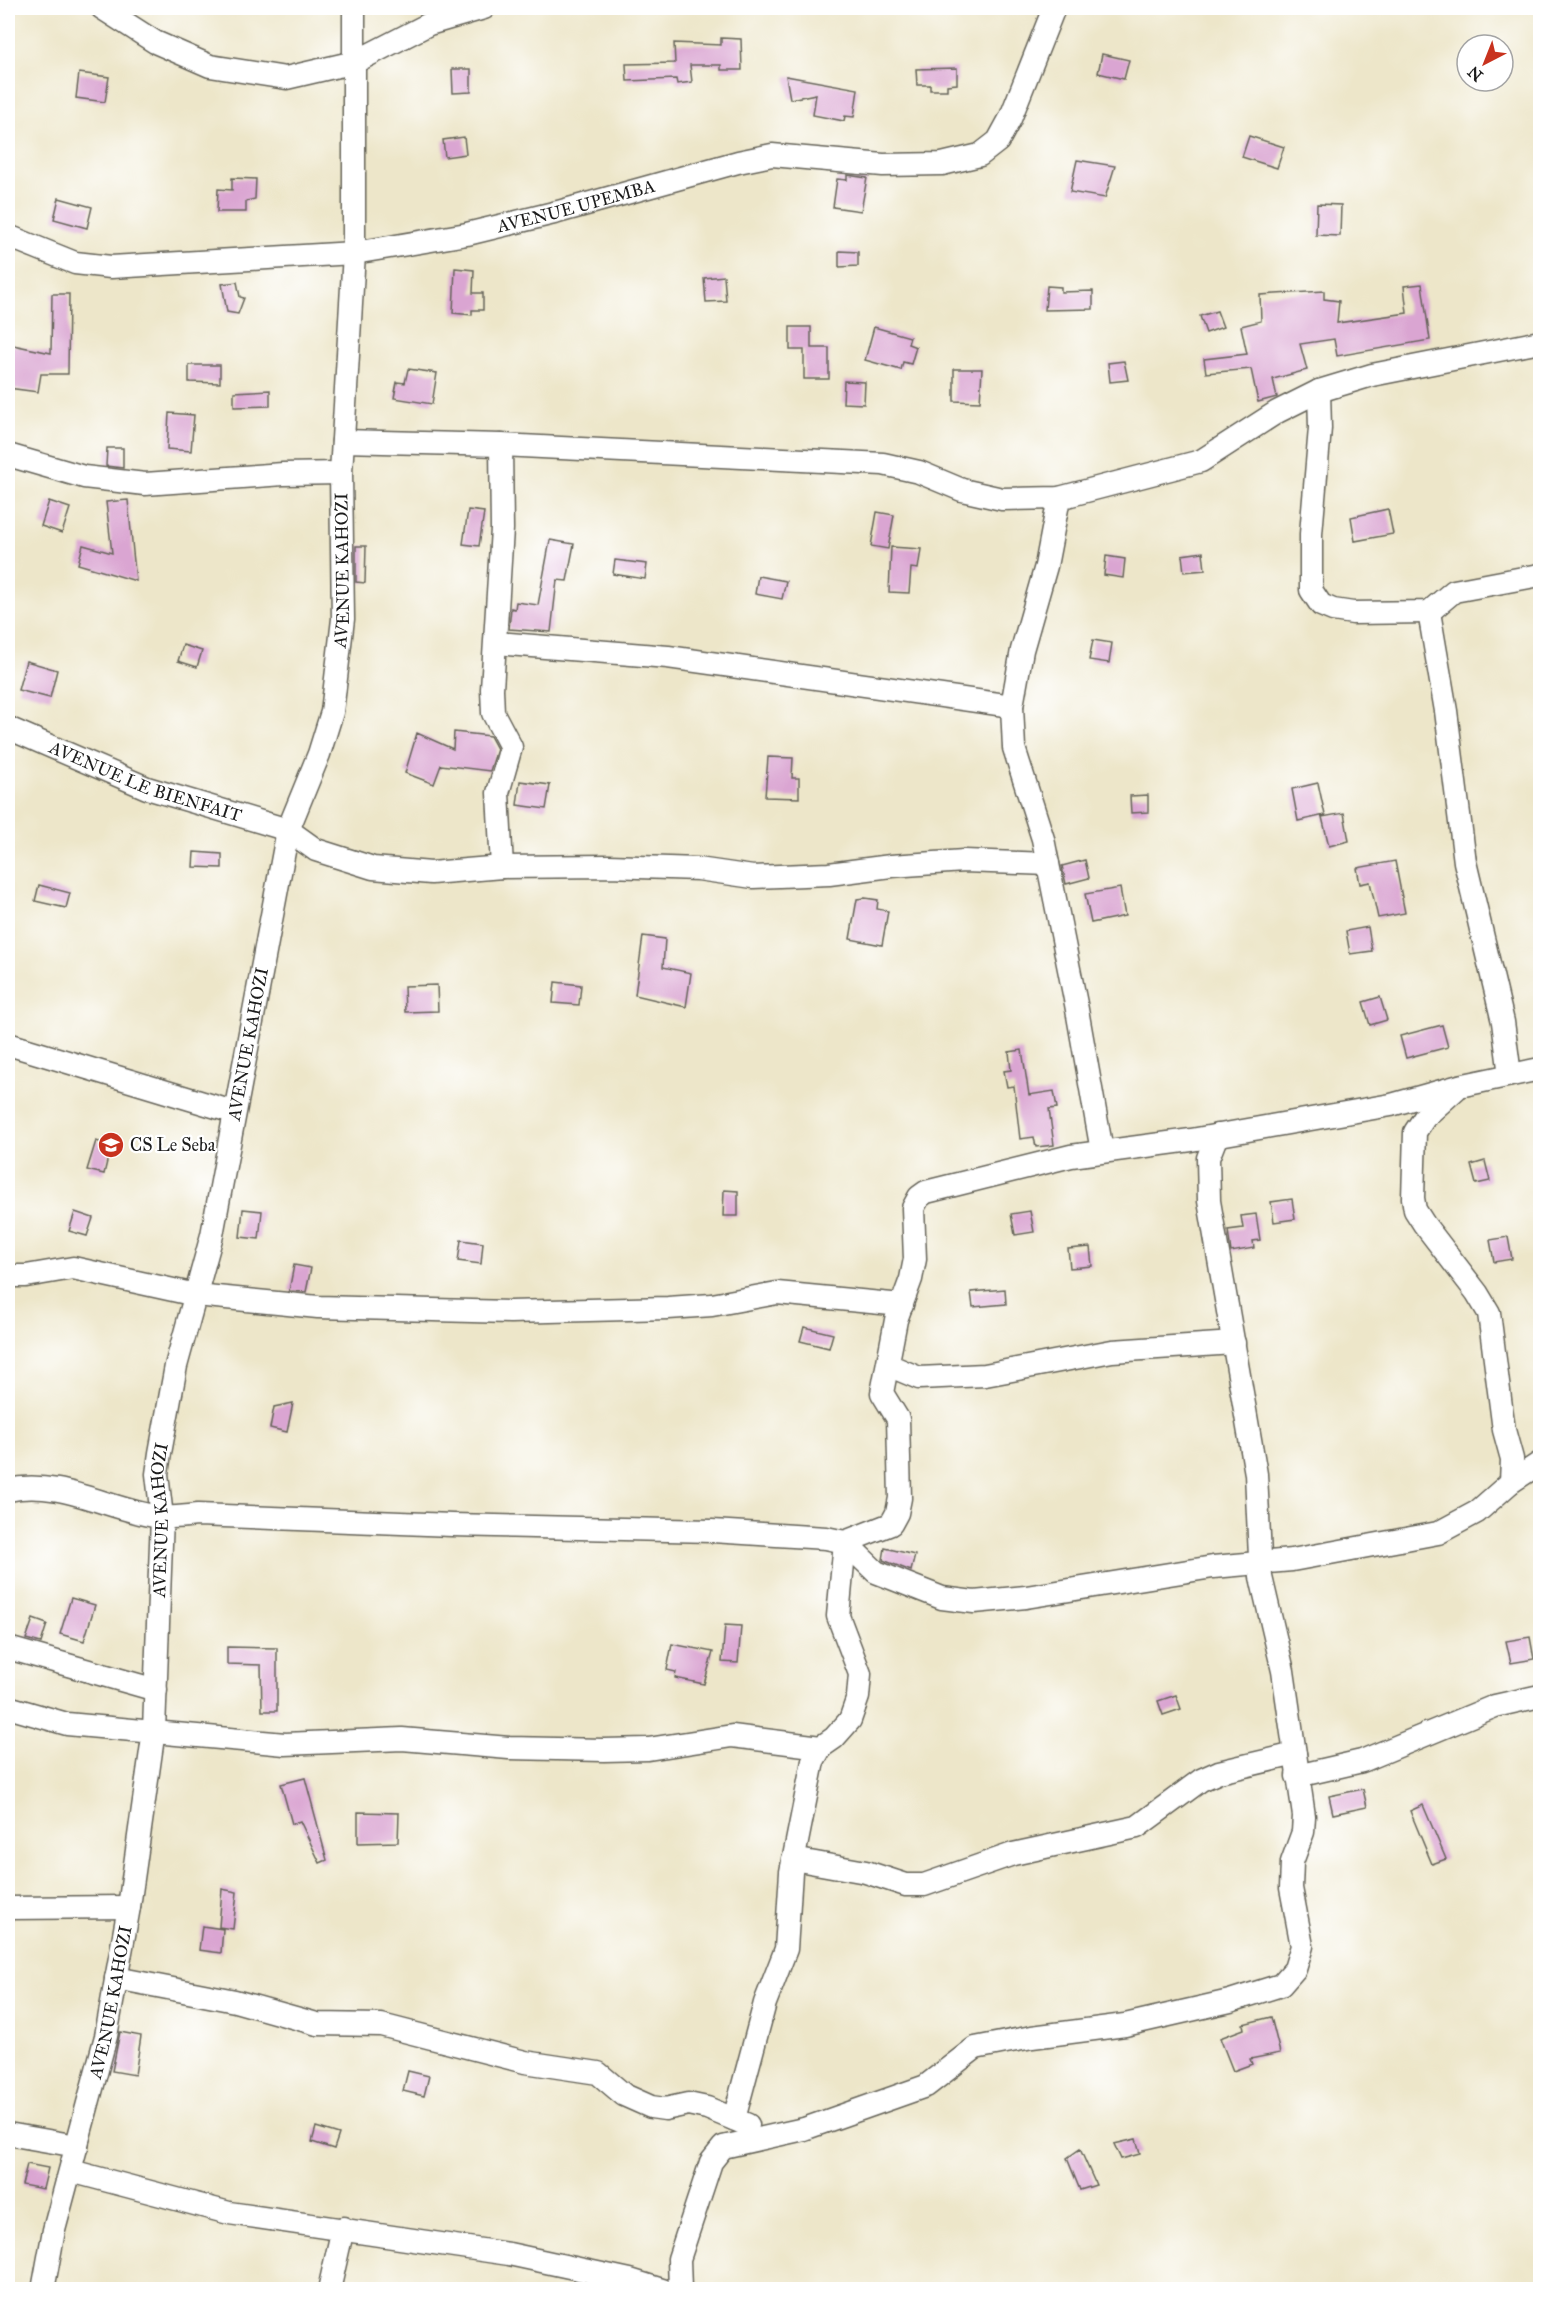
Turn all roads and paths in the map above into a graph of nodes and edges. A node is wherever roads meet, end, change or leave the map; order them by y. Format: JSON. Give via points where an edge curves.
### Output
{"nodes":[{"id":1,"x":102,"y":8,"type":"edge"},
{"id":2,"x":354,"y":8,"type":"edge"},
{"id":3,"x":484,"y":8,"type":"edge"},
{"id":4,"x":1054,"y":8,"type":"edge"},
{"id":5,"x":355,"y":62,"type":"junction"},
{"id":6,"x":8,"y":236,"type":"edge"},
{"id":7,"x":354,"y":253,"type":"junction"},
{"id":8,"x":1540,"y":342,"type":"edge"},
{"id":9,"x":1320,"y":391,"type":"junction"},
{"id":10,"x":343,"y":441,"type":"junction"},
{"id":11,"x":501,"y":445,"type":"junction"},
{"id":12,"x":8,"y":455,"type":"edge"},
{"id":13,"x":341,"y":473,"type":"junction"},
{"id":14,"x":1059,"y":498,"type":"junction"},
{"id":15,"x":1540,"y":575,"type":"edge"},
{"id":16,"x":1429,"y":612,"type":"junction"},
{"id":17,"x":496,"y":643,"type":"junction"},
{"id":18,"x":1012,"y":706,"type":"junction"},
{"id":19,"x":8,"y":728,"type":"edge"},
{"id":20,"x":288,"y":830,"type":"junction"},
{"id":21,"x":1048,"y":864,"type":"junction"},
{"id":22,"x":502,"y":867,"type":"junction"},
{"id":23,"x":8,"y":1044,"type":"edge"},
{"id":24,"x":1540,"y":1069,"type":"edge"},
{"id":25,"x":1510,"y":1075,"type":"junction"},
{"id":26,"x":1459,"y":1086,"type":"junction"},
{"id":27,"x":233,"y":1112,"type":"junction"},
{"id":28,"x":1217,"y":1135,"type":"junction"},
{"id":29,"x":1102,"y":1151,"type":"junction"},
{"id":30,"x":8,"y":1275,"type":"edge"},
{"id":31,"x":196,"y":1295,"type":"junction"},
{"id":32,"x":902,"y":1305,"type":"junction"},
{"id":33,"x":1234,"y":1343,"type":"junction"},
{"id":34,"x":888,"y":1365,"type":"junction"},
{"id":35,"x":1540,"y":1463,"type":"edge"},
{"id":36,"x":1511,"y":1482,"type":"junction"},
{"id":37,"x":8,"y":1490,"type":"edge"},
{"id":38,"x":162,"y":1517,"type":"junction"},
{"id":39,"x":845,"y":1542,"type":"junction"},
{"id":40,"x":1260,"y":1563,"type":"junction"},
{"id":41,"x":8,"y":1648,"type":"edge"},
{"id":42,"x":156,"y":1690,"type":"junction"},
{"id":43,"x":1540,"y":1696,"type":"edge"},
{"id":44,"x":8,"y":1707,"type":"edge"},
{"id":45,"x":154,"y":1730,"type":"junction"},
{"id":46,"x":820,"y":1747,"type":"junction"},
{"id":47,"x":1296,"y":1765,"type":"junction"},
{"id":48,"x":792,"y":1859,"type":"junction"},
{"id":49,"x":129,"y":1907,"type":"junction"},
{"id":50,"x":8,"y":1908,"type":"edge"},
{"id":51,"x":116,"y":1978,"type":"junction"},
{"id":52,"x":734,"y":2119,"type":"junction"},
{"id":53,"x":8,"y":2134,"type":"edge"},
{"id":54,"x":768,"y":2135,"type":"junction"},
{"id":55,"x":76,"y":2145,"type":"junction"},
{"id":56,"x":71,"y":2171,"type":"junction"},
{"id":57,"x":343,"y":2228,"type":"junction"},
{"id":58,"x":44,"y":2289,"type":"edge"},
{"id":59,"x":329,"y":2289,"type":"edge"},
{"id":60,"x":662,"y":2289,"type":"edge"},
{"id":61,"x":680,"y":2289,"type":"edge"}],
"edges":[{"from":1,"to":5,"type":"street","via":[[155,42],[210,66],[286,78]]},
{"from":2,"to":5,"type":"street","name":"AVENUE KAHOZI"},
{"from":3,"to":5,"type":"street","via":[[429,24]]},
{"from":4,"to":7,"type":"street","name":"AVENUE UPEMBA","via":[[1010,119],[998,141],[980,154],[942,164],[895,165],[772,155],[490,228]]},
{"from":5,"to":7,"type":"street","name":"AVENUE KAHOZI"},
{"from":6,"to":7,"type":"street","name":"AVENUE UPEMBA","via":[[75,263],[111,267]]},
{"from":7,"to":10,"type":"street","name":"AVENUE KAHOZI"},
{"from":8,"to":9,"type":"street","via":[[1372,375]]},
{"from":9,"to":14,"type":"street","via":[[1277,412],[1201,461]]},
{"from":9,"to":16,"type":"street","via":[[1311,590],[1321,605],[1333,610]]},
{"from":10,"to":11,"type":"street"},
{"from":10,"to":13,"type":"street","name":"AVENUE KAHOZI"},
{"from":11,"to":14,"type":"street","via":[[883,464],[992,496]]},
{"from":11,"to":17,"type":"street","via":[[502,529]]},
{"from":12,"to":13,"type":"street","via":[[84,477],[145,484]]},
{"from":13,"to":20,"type":"street","name":"AVENUE KAHOZI","via":[[343,619],[332,712]]},
{"from":14,"to":18,"type":"street"},
{"from":15,"to":16,"type":"street","via":[[1454,591]]},
{"from":16,"to":25,"type":"street","via":[[1465,862],[1503,1022]]},
{"from":17,"to":18,"type":"street","via":[[668,657]]},
{"from":17,"to":22,"type":"street","via":[[493,713],[511,747],[498,793]]},
{"from":18,"to":21,"type":"street","via":[[1014,748]]},
{"from":19,"to":20,"type":"street","name":"AVENUE LE BIENFAIT","via":[[147,788]]},
{"from":20,"to":22,"type":"street","name":"AVENUE LE BIENFAIT","via":[[316,850],[373,868],[431,873]]},
{"from":20,"to":27,"type":"street","name":"AVENUE KAHOZI"},
{"from":21,"to":22,"type":"street","name":"AVENUE LE BIENFAIT","via":[[964,861],[753,877],[687,868]]},
{"from":21,"to":29,"type":"street"},
{"from":23,"to":27,"type":"street"},
{"from":24,"to":25,"type":"street"},
{"from":25,"to":26,"type":"street"},
{"from":26,"to":28,"type":"street","via":[[1391,1105]]},
{"from":26,"to":36,"type":"street","via":[[1425,1117],[1415,1132],[1413,1198],[1424,1224],[1489,1313],[1504,1430],[1512,1459]]},
{"from":27,"to":31,"type":"street","name":"AVENUE KAHOZI","via":[[212,1235]]},
{"from":28,"to":29,"type":"street"},
{"from":28,"to":33,"type":"street","via":[[1208,1158],[1209,1201]]},
{"from":29,"to":32,"type":"street","via":[[926,1192],[919,1197],[913,1208],[915,1259]]},
{"from":30,"to":31,"type":"street","via":[[73,1268]]},
{"from":31,"to":32,"type":"street","via":[[318,1307],[510,1312],[712,1305],[777,1293]]},
{"from":31,"to":38,"type":"street","name":"AVENUE KAHOZI","via":[[176,1366],[160,1453],[157,1474]]},
{"from":32,"to":34,"type":"street"},
{"from":33,"to":34,"type":"street","via":[[1112,1351],[985,1375],[919,1378]]},
{"from":33,"to":40,"type":"street","via":[[1256,1474]]},
{"from":34,"to":39,"type":"street","via":[[882,1393],[898,1419],[897,1513],[891,1524]]},
{"from":35,"to":36,"type":"street"},
{"from":36,"to":40,"type":"street","via":[[1477,1512],[1437,1533]]},
{"from":37,"to":38,"type":"street","via":[[68,1492]]},
{"from":38,"to":39,"type":"street","via":[[689,1530]]},
{"from":38,"to":42,"type":"street","name":"AVENUE KAHOZI"},
{"from":39,"to":40,"type":"street","via":[[876,1572],[942,1598],[974,1602]]},
{"from":39,"to":46,"type":"street","via":[[838,1616],[860,1674],[858,1697],[850,1720]]},
{"from":40,"to":47,"type":"street","via":[[1283,1671]]},
{"from":41,"to":42,"type":"street"},
{"from":42,"to":45,"type":"street","name":"AVENUE KAHOZI"},
{"from":43,"to":47,"type":"street","via":[[1495,1706],[1362,1761]]},
{"from":44,"to":45,"type":"street","via":[[67,1724]]},
{"from":45,"to":46,"type":"street","via":[[285,1743],[402,1739],[509,1748],[604,1750],[648,1749],[732,1736]]},
{"from":45,"to":49,"type":"street","name":"AVENUE KAHOZI"},
{"from":46,"to":48,"type":"street","via":[[813,1761]]},
{"from":47,"to":48,"type":"street","via":[[1219,1772],[1201,1780],[1137,1827],[993,1860],[924,1885],[906,1885],[866,1872]]},
{"from":47,"to":54,"type":"street","via":[[1304,1816],[1303,1832],[1292,1862],[1291,1888],[1302,1946],[1295,1969],[1281,1985],[1125,2025],[975,2048],[926,2086],[804,2129]]},
{"from":48,"to":52,"type":"street","via":[[786,1949],[765,2003]]},
{"from":49,"to":50,"type":"street"},
{"from":49,"to":51,"type":"street","name":"AVENUE KAHOZI"},
{"from":51,"to":52,"type":"street","via":[[235,2001],[318,2024],[381,2025],[525,2062],[598,2073],[624,2095],[651,2107],[665,2109],[688,2104]]},
{"from":51,"to":55,"type":"street","name":"AVENUE KAHOZI","via":[[106,2036]]},
{"from":52,"to":54,"type":"street"},
{"from":53,"to":55,"type":"street"},
{"from":54,"to":61,"type":"street","via":[[723,2147],[711,2162],[679,2259]]},
{"from":55,"to":56,"type":"street","name":"AVENUE KAHOZI"},
{"from":56,"to":57,"type":"street","via":[[229,2213]]},
{"from":56,"to":58,"type":"street","name":"AVENUE KAHOZI","via":[[54,2230]]},
{"from":57,"to":59,"type":"street"},
{"from":57,"to":60,"type":"street","via":[[509,2254]]}]}
